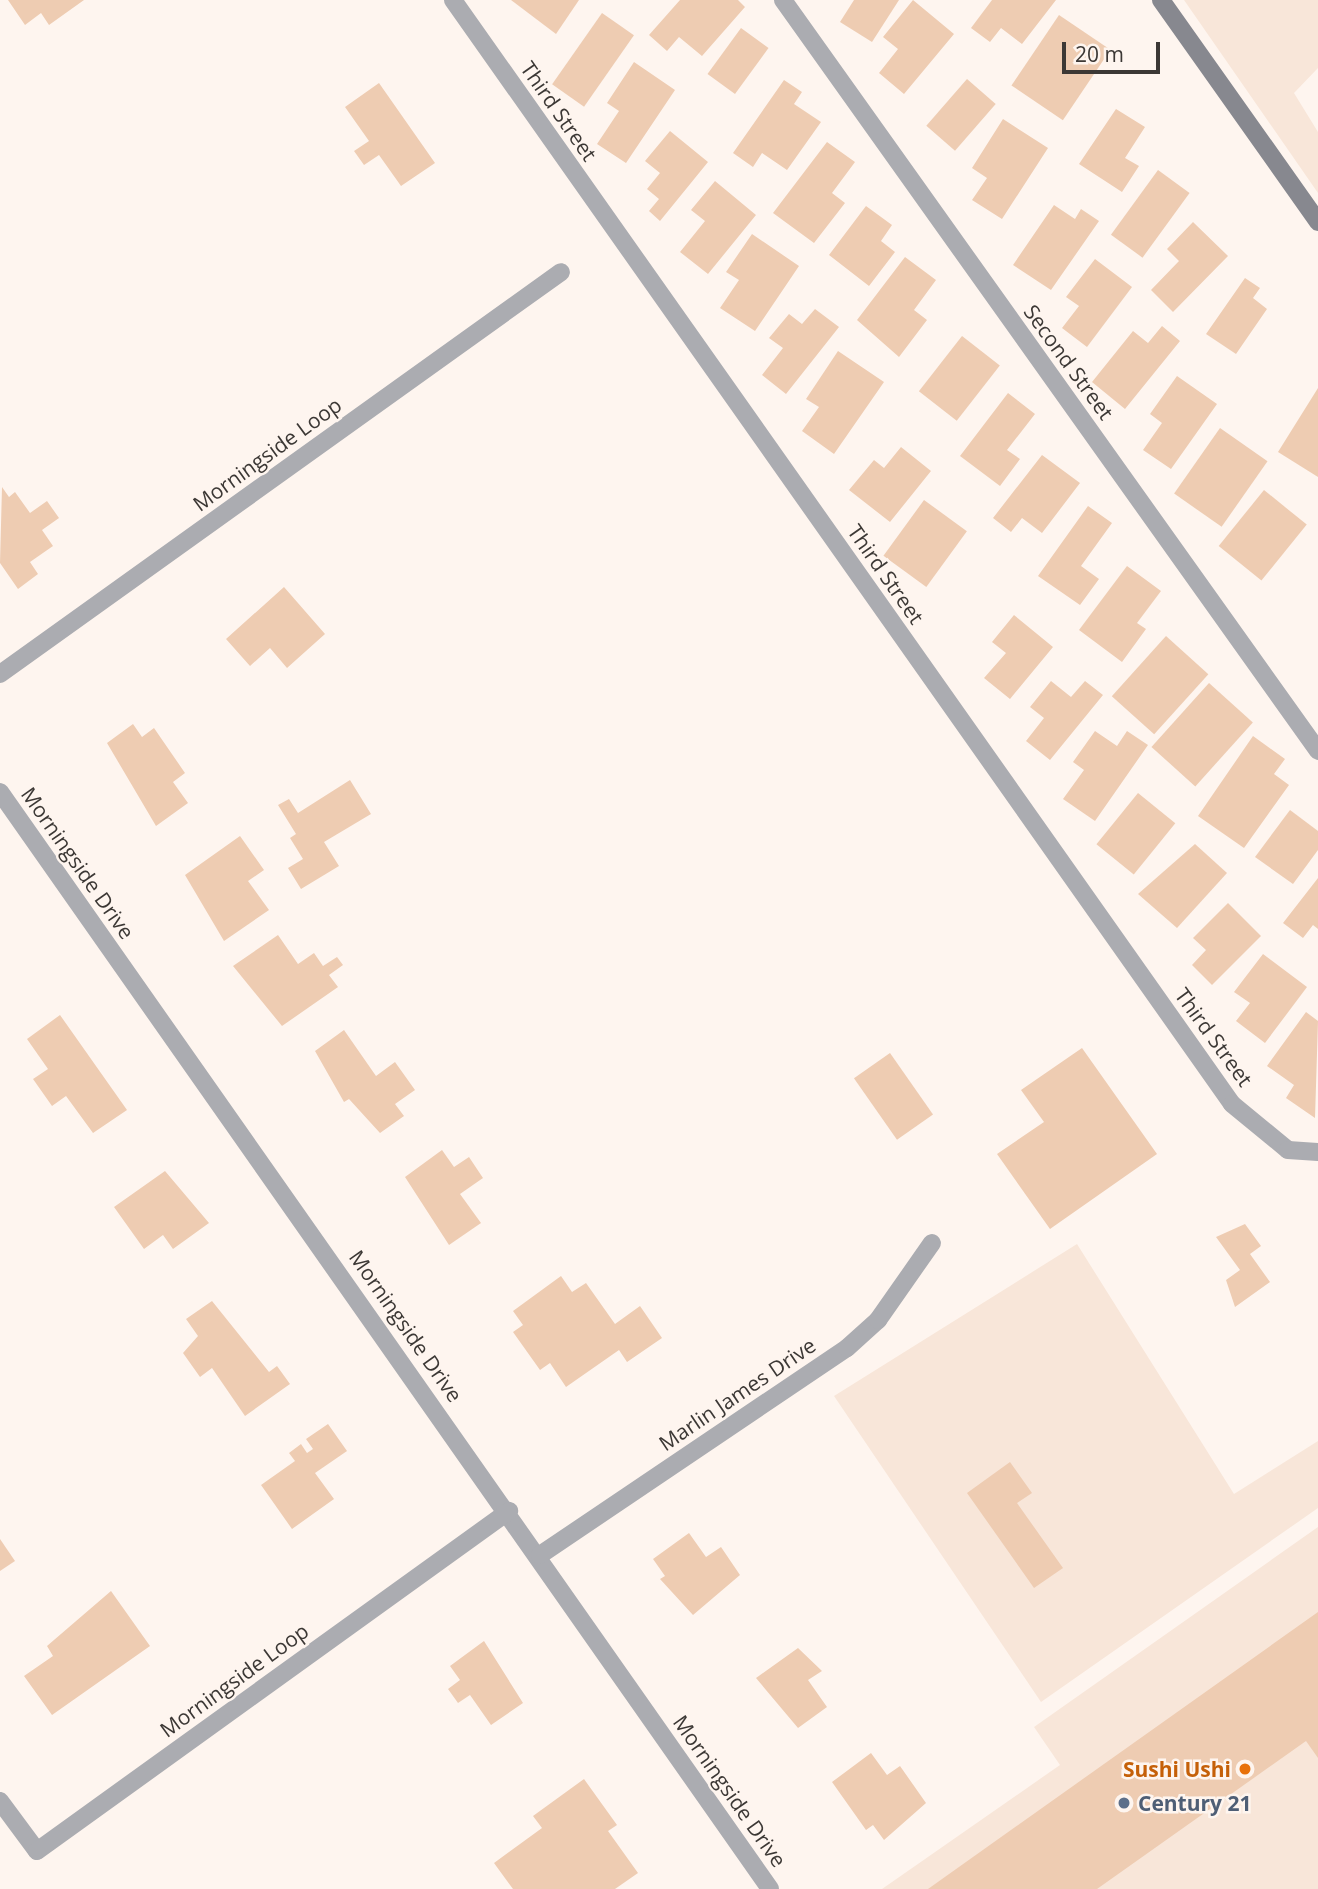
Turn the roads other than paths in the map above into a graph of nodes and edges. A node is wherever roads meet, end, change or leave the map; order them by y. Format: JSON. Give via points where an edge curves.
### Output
{"nodes":[{"id":1,"x":453,"y":0,"type":"edge"},
{"id":2,"x":783,"y":0,"type":"edge"},
{"id":3,"x":1161,"y":0,"type":"edge"},
{"id":4,"x":1318,"y":222,"type":"edge"},
{"id":5,"x":561,"y":272,"type":"dead end"},
{"id":6,"x":0,"y":674,"type":"edge"},
{"id":7,"x":1318,"y":751,"type":"edge"},
{"id":8,"x":0,"y":792,"type":"edge"},
{"id":9,"x":1310,"y":1153,"type":"edge"},
{"id":10,"x":932,"y":1244,"type":"dead end"},
{"id":11,"x":509,"y":1511,"type":"junction"},
{"id":12,"x":540,"y":1555,"type":"junction"},
{"id":13,"x":0,"y":1801,"type":"edge"},
{"id":14,"x":770,"y":1889,"type":"edge"}],
"edges":[{"from":1,"to":9,"type":"street","name":"Third Street","via":[[1232,1104],[1272,1140]]},
{"from":2,"to":7,"type":"street","name":"Second Street"},
{"from":3,"to":4,"type":"street"},
{"from":5,"to":6,"type":"street","name":"Morningside Loop"},
{"from":8,"to":11,"type":"street","name":"Morningside Drive"},
{"from":10,"to":12,"type":"street","name":"Marlin James Drive","via":[[878,1320],[848,1348]]},
{"from":11,"to":12,"type":"street","name":"Morningside Drive"},
{"from":11,"to":13,"type":"street","name":"Morningside Loop","via":[[37,1851]]},
{"from":12,"to":14,"type":"street","name":"Morningside Drive"}]}
